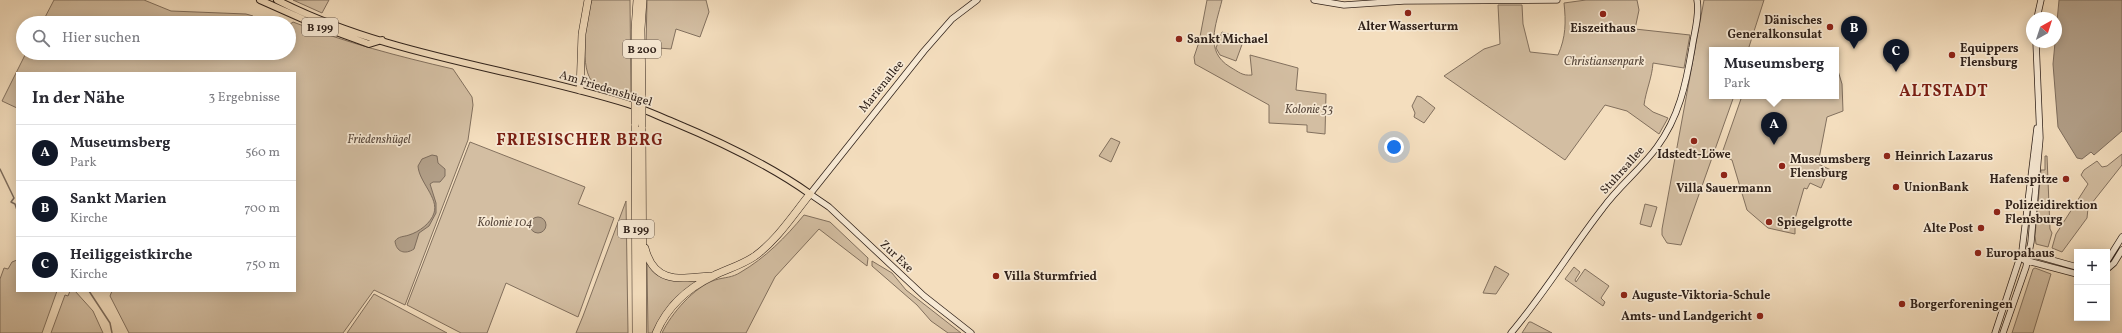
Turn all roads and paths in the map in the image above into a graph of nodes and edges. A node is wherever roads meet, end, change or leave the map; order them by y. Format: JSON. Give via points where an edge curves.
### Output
{"nodes":[{"id":1,"x":260,"y":0,"type":"edge"},
{"id":2,"x":277,"y":0,"type":"edge"},
{"id":3,"x":588,"y":0,"type":"edge"},
{"id":4,"x":632,"y":0,"type":"edge"},
{"id":5,"x":637,"y":0,"type":"edge"},
{"id":6,"x":644,"y":0,"type":"edge"},
{"id":7,"x":977,"y":0,"type":"edge"},
{"id":8,"x":1314,"y":0,"type":"edge"},
{"id":9,"x":1557,"y":0,"type":"edge"},
{"id":10,"x":2037,"y":0,"type":"edge"},
{"id":11,"x":2041,"y":0,"type":"edge"},
{"id":12,"x":1698,"y":2,"type":"edge"},
{"id":13,"x":2036,"y":12,"type":"edge"},
{"id":14,"x":2038,"y":12,"type":"edge"},
{"id":15,"x":635,"y":30,"type":"junction"},
{"id":16,"x":382,"y":40,"type":"junction"},
{"id":17,"x":2036,"y":48,"type":"edge"},
{"id":18,"x":580,"y":90,"type":"junction"},
{"id":19,"x":638,"y":96,"type":"junction"},
{"id":20,"x":2039,"y":118,"type":"junction"},
{"id":21,"x":639,"y":125,"type":"junction"},
{"id":22,"x":810,"y":194,"type":"junction"},
{"id":23,"x":642,"y":235,"type":"junction"},
{"id":24,"x":2122,"y":237,"type":"edge"},
{"id":25,"x":2122,"y":250,"type":"edge"},
{"id":26,"x":2022,"y":252,"type":"junction"},
{"id":27,"x":2029,"y":253,"type":"junction"},
{"id":28,"x":2110,"y":256,"type":"edge"},
{"id":29,"x":2020,"y":259,"type":"junction"},
{"id":30,"x":2027,"y":260,"type":"junction"},
{"id":31,"x":2074,"y":266,"type":"edge"},
{"id":32,"x":2110,"y":266,"type":"edge"},
{"id":33,"x":2074,"y":273,"type":"edge"},
{"id":34,"x":712,"y":276,"type":"junction"},
{"id":35,"x":636,"y":333,"type":"edge"},
{"id":36,"x":643,"y":333,"type":"edge"},
{"id":37,"x":656,"y":333,"type":"edge"},
{"id":38,"x":971,"y":333,"type":"edge"},
{"id":39,"x":1511,"y":333,"type":"edge"},
{"id":40,"x":1995,"y":333,"type":"edge"},
{"id":41,"x":2003,"y":333,"type":"edge"}],
"edges":[{"from":1,"to":16,"type":"main road","name":"Am Friedenshügel","number":"B 199","via":[[314,24],[369,44]]},
{"from":2,"to":16,"type":"main road","name":"Am Friedenshügel","number":"B 199","via":[[320,19]]},
{"from":3,"to":18,"type":"highway","via":[[582,34]]},
{"from":4,"to":15,"type":"highway","number":"B 199"},
{"from":5,"to":15,"type":"highway","number":"B 200"},
{"from":6,"to":19,"type":"highway","number":"B 200"},
{"from":7,"to":22,"type":"main road","name":"Marienallee","via":[[952,19],[924,51]]},
{"from":8,"to":9,"type":"main road","via":[[1332,4]]},
{"from":10,"to":13,"type":"main road"},
{"from":11,"to":14,"type":"main road"},
{"from":12,"to":39,"type":"main road","name":"Stuhrsallee","via":[[1687,78],[1671,126],[1657,148],[1602,208],[1544,294]]},
{"from":15,"to":19,"type":"highway","number":"B 199"},
{"from":16,"to":18,"type":"main road","name":"Am Friedenshügel","number":"B 199"},
{"from":17,"to":20,"type":"main road"},
{"from":18,"to":22,"type":"main road","name":"Am Friedenshügel","number":"B 199","via":[[630,104],[702,134],[773,170]]},
{"from":19,"to":21,"type":"highway","number":"B 199","bridge":true},
{"from":20,"to":26,"type":"main road"},
{"from":20,"to":27,"type":"main road","via":[[2040,138]]},
{"from":21,"to":23,"type":"highway"},
{"from":21,"to":35,"type":"highway","number":"B 199"},
{"from":22,"to":34,"type":"highway","via":[[765,248],[742,264]]},
{"from":22,"to":38,"type":"main road","name":"Zur Exe","via":[[829,207],[924,296]]},
{"from":23,"to":34,"type":"highway","via":[[648,261],[661,274],[681,279]]},
{"from":23,"to":36,"type":"highway"},
{"from":24,"to":28,"type":"main road"},
{"from":25,"to":32,"type":"main road"},
{"from":26,"to":27,"type":"main road"},
{"from":26,"to":29,"type":"main road"},
{"from":27,"to":30,"type":"main road"},
{"from":27,"to":31,"type":"main road"},
{"from":29,"to":30,"type":"main road"},
{"from":29,"to":40,"type":"main road"},
{"from":30,"to":33,"type":"main road"},
{"from":30,"to":41,"type":"main road"},
{"from":34,"to":37,"type":"highway","via":[[686,292],[673,304]]}]}
